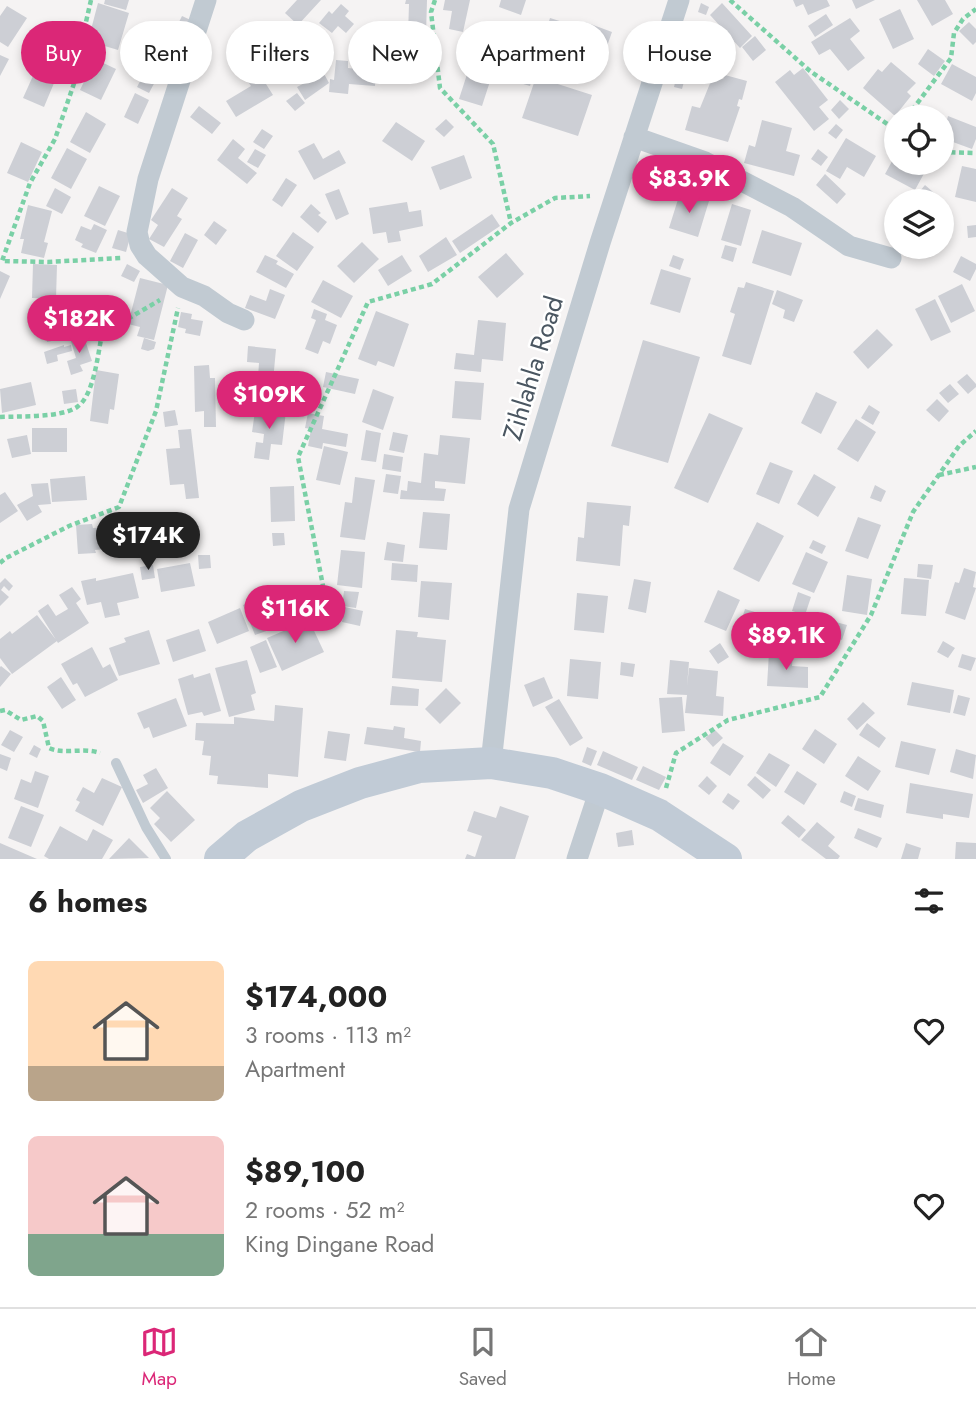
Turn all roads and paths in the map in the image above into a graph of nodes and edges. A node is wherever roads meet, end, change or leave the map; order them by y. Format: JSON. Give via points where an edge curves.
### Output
{"nodes":[{"id":1,"x":91,"y":0,"type":"edge"},
{"id":2,"x":206,"y":0,"type":"edge"},
{"id":3,"x":435,"y":0,"type":"edge"},
{"id":4,"x":679,"y":0,"type":"edge"},
{"id":5,"x":730,"y":0,"type":"edge"},
{"id":6,"x":976,"y":9,"type":"edge"},
{"id":7,"x":916,"y":105,"type":"edge"},
{"id":8,"x":884,"y":122,"type":"edge"},
{"id":9,"x":634,"y":137,"type":"junction"},
{"id":10,"x":954,"y":152,"type":"edge"},
{"id":11,"x":976,"y":153,"type":"edge"},
{"id":12,"x":616,"y":196,"type":"junction"},
{"id":13,"x":510,"y":223,"type":"junction"},
{"id":14,"x":139,"y":245,"type":"junction"},
{"id":15,"x":884,"y":256,"type":"edge"},
{"id":16,"x":182,"y":287,"type":"junction"},
{"id":17,"x":244,"y":320,"type":"dead end"},
{"id":18,"x":0,"y":417,"type":"edge"},
{"id":19,"x":976,"y":431,"type":"edge"},
{"id":20,"x":976,"y":467,"type":"edge"},
{"id":21,"x":939,"y":475,"type":"junction"},
{"id":22,"x":0,"y":563,"type":"edge"},
{"id":23,"x":286,"y":621,"type":"dead end"},
{"id":24,"x":0,"y":711,"type":"edge"},
{"id":25,"x":116,"y":763,"type":"joint"},
{"id":26,"x":491,"y":763,"type":"junction"},
{"id":27,"x":600,"y":789,"type":"junction"},
{"id":28,"x":659,"y":815,"type":"junction"},
{"id":29,"x":166,"y":859,"type":"edge"},
{"id":30,"x":220,"y":859,"type":"edge"},
{"id":31,"x":577,"y":859,"type":"edge"},
{"id":32,"x":726,"y":859,"type":"edge"}],
"edges":[{"from":1,"to":14,"type":"path","via":[[80,66],[55,139],[30,183],[2,261],[124,258]]},
{"from":2,"to":14,"type":"street","via":[[148,179],[139,216]]},
{"from":3,"to":13,"type":"path","via":[[431,12],[440,88],[493,144]]},
{"from":4,"to":9,"type":"street","name":"Zihlahla Road"},
{"from":5,"to":8,"type":"path","via":[[810,71]]},
{"from":6,"to":7,"type":"path","via":[[954,33],[951,58]]},
{"from":9,"to":12,"type":"street","name":"Zihlahla Road"},
{"from":9,"to":15,"type":"street","via":[[705,162],[792,207],[849,246]]},
{"from":10,"to":11,"type":"path"},
{"from":12,"to":13,"type":"path","via":[[555,198]]},
{"from":12,"to":26,"type":"street","name":"Zihlahla Road","via":[[519,509]]},
{"from":13,"to":23,"type":"path","via":[[432,284],[368,302],[298,457],[324,590]]},
{"from":14,"to":16,"type":"street"},
{"from":16,"to":17,"type":"street"},
{"from":16,"to":18,"type":"path","via":[[102,334],[91,387],[79,406],[57,413]]},
{"from":16,"to":22,"type":"path","via":[[156,411],[119,507],[69,526]]},
{"from":19,"to":21,"type":"path"},
{"from":20,"to":21,"type":"path"},
{"from":21,"to":28,"type":"path","via":[[913,512],[871,615],[820,696],[728,720],[676,753]]},
{"from":24,"to":25,"type":"path","via":[[21,720],[37,716],[43,720],[49,748],[89,749]]},
{"from":25,"to":29,"type":"lane"},
{"from":26,"to":27,"type":"street","via":[[552,773]]},
{"from":26,"to":30,"type":"street","via":[[419,767],[359,783],[301,806],[247,836]]},
{"from":27,"to":28,"type":"street"},
{"from":27,"to":31,"type":"street"},
{"from":28,"to":32,"type":"street"}]}
